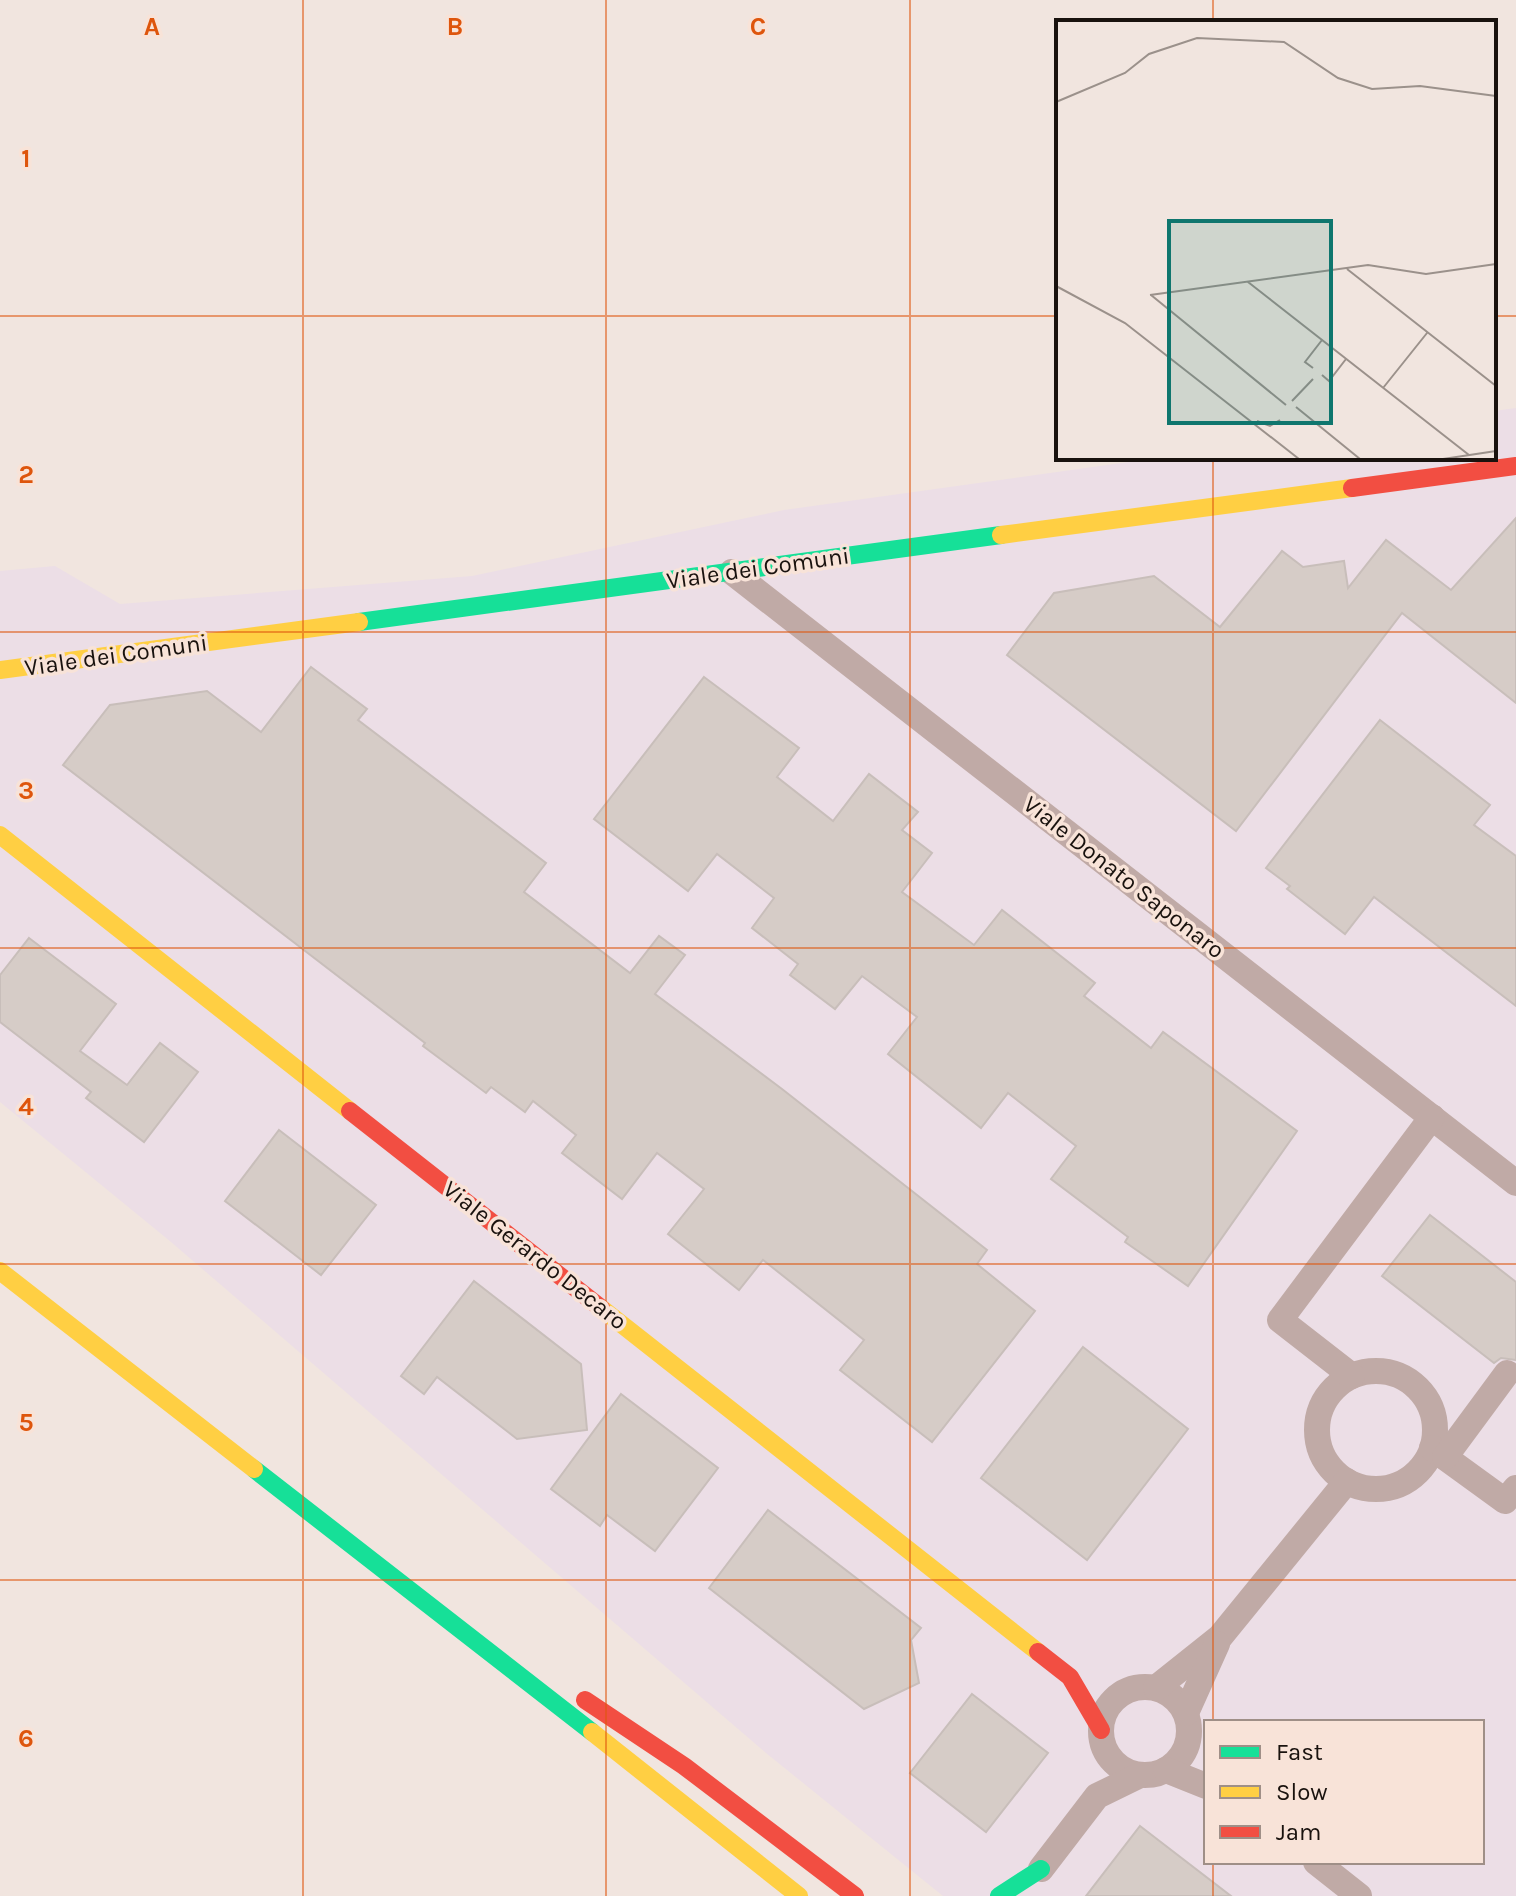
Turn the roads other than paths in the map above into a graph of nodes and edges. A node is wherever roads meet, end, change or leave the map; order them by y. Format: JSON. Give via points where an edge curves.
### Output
{"nodes":[{"id":1,"x":1516,"y":466,"type":"edge"},
{"id":2,"x":732,"y":572,"type":"junction"},
{"id":3,"x":0,"y":670,"type":"edge"},
{"id":4,"x":0,"y":835,"type":"edge"},
{"id":5,"x":1432,"y":1117,"type":"junction"},
{"id":6,"x":1516,"y":1183,"type":"edge"},
{"id":7,"x":0,"y":1271,"type":"edge"},
{"id":8,"x":1507,"y":1373,"type":"dead end"},
{"id":9,"x":1352,"y":1376,"type":"junction"},
{"id":10,"x":1438,"y":1452,"type":"junction"},
{"id":11,"x":1347,"y":1481,"type":"junction"},
{"id":12,"x":1516,"y":1488,"type":"edge"},
{"id":13,"x":1220,"y":1637,"type":"junction"},
{"id":14,"x":480,"y":1643,"type":"junction"},
{"id":15,"x":1070,"y":1677,"type":"junction"},
{"id":16,"x":1156,"y":1688,"type":"junction"},
{"id":17,"x":1123,"y":1692,"type":"junction"},
{"id":18,"x":1186,"y":1713,"type":"junction"},
{"id":19,"x":1102,"y":1738,"type":"junction"},
{"id":20,"x":1188,"y":1743,"type":"junction"},
{"id":21,"x":1204,"y":1762,"type":"edge"},
{"id":22,"x":1166,"y":1770,"type":"junction"},
{"id":23,"x":1140,"y":1775,"type":"junction"},
{"id":24,"x":1204,"y":1785,"type":"edge"},
{"id":25,"x":1097,"y":1796,"type":"junction"},
{"id":26,"x":1319,"y":1864,"type":"edge"},
{"id":27,"x":1041,"y":1869,"type":"junction"},
{"id":28,"x":799,"y":1896,"type":"edge"},
{"id":29,"x":855,"y":1896,"type":"edge"},
{"id":30,"x":999,"y":1896,"type":"edge"},
{"id":31,"x":1028,"y":1896,"type":"edge"},
{"id":32,"x":1359,"y":1896,"type":"edge"}],
"edges":[{"from":1,"to":2,"type":"street","name":"Viale dei Comuni"},
{"from":2,"to":3,"type":"street","name":"Viale dei Comuni"},
{"from":2,"to":5,"type":"street","name":"Viale Donato Saponaro"},
{"from":4,"to":15,"type":"street","name":"Viale Gerardo Decaro"},
{"from":5,"to":6,"type":"street","name":"Viale Donato Saponaro"},
{"from":5,"to":9,"type":"street","via":[[1280,1320]]},
{"from":7,"to":14,"type":"street"},
{"from":8,"to":10,"type":"street"},
{"from":9,"to":10,"type":"street","via":[[1390,1372],[1415,1386],[1431,1410]]},
{"from":9,"to":11,"type":"street","via":[[1324,1401],[1317,1436],[1322,1454]]},
{"from":10,"to":11,"type":"street","via":[[1397,1485],[1363,1487]]},
{"from":10,"to":12,"type":"street","via":[[1505,1501]]},
{"from":11,"to":13,"type":"street"},
{"from":13,"to":16,"type":"street"},
{"from":13,"to":18,"type":"street"},
{"from":14,"to":28,"type":"street"},
{"from":14,"to":29,"type":"street","via":[[567,1688],[684,1766]]},
{"from":15,"to":17,"type":"street"},
{"from":15,"to":19,"type":"street"},
{"from":16,"to":17,"type":"street"},
{"from":16,"to":18,"type":"street","via":[[1179,1701]]},
{"from":17,"to":19,"type":"street","via":[[1104,1715]]},
{"from":18,"to":20,"type":"street"},
{"from":19,"to":23,"type":"street","via":[[1118,1765]]},
{"from":19,"to":25,"type":"street"},
{"from":20,"to":21,"type":"street"},
{"from":20,"to":22,"type":"street"},
{"from":22,"to":23,"type":"street"},
{"from":22,"to":24,"type":"street"},
{"from":23,"to":25,"type":"street"},
{"from":25,"to":27,"type":"street"},
{"from":26,"to":32,"type":"street"},
{"from":27,"to":30,"type":"street"},
{"from":27,"to":31,"type":"street"}]}
